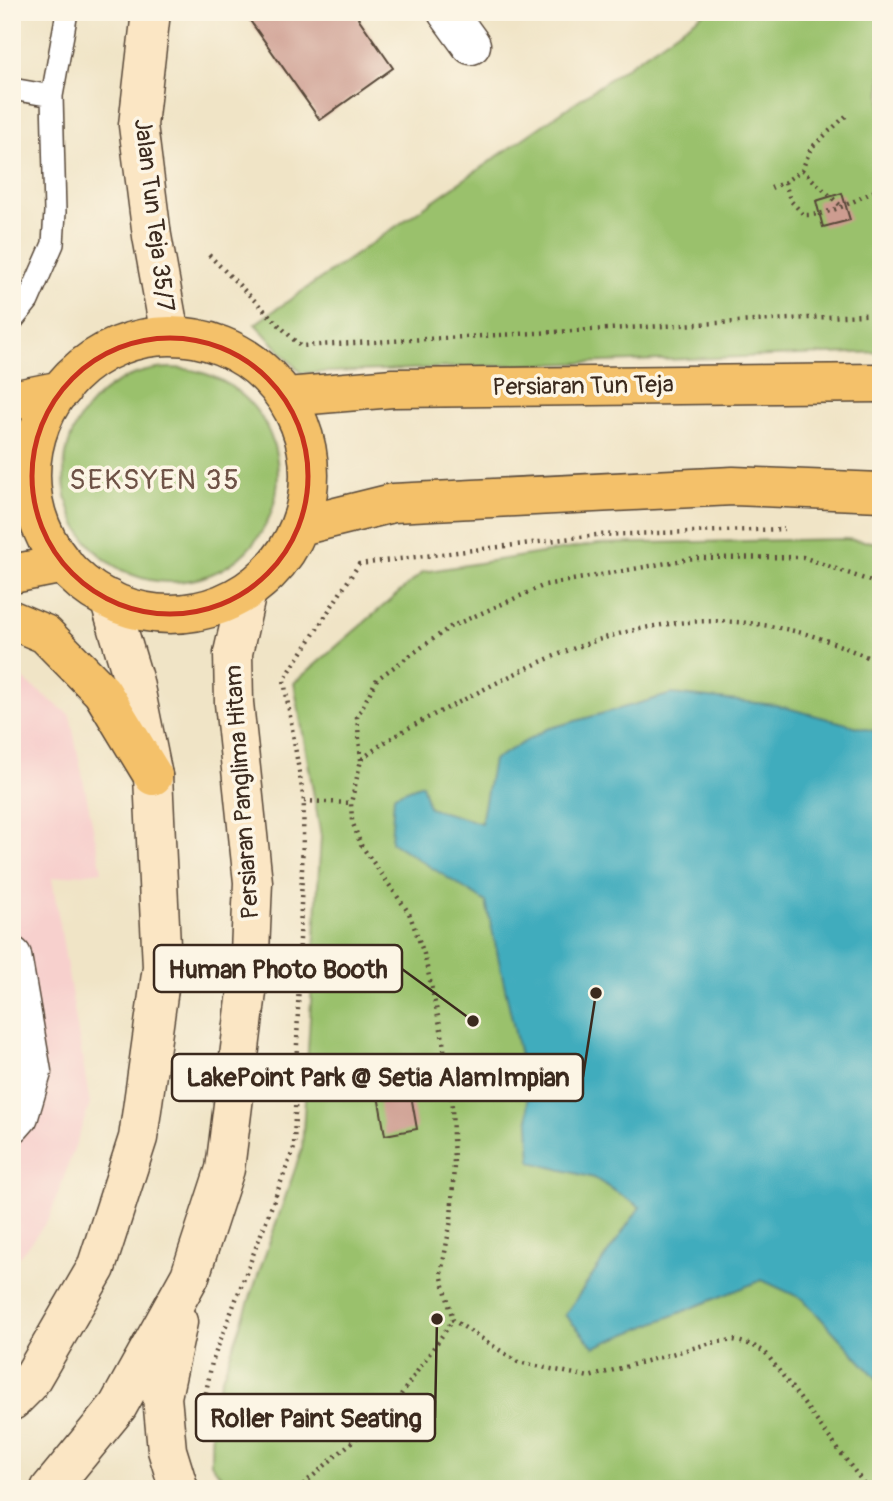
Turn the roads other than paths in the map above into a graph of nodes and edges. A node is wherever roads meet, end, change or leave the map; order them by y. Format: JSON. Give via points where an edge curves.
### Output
{"nodes":[{"id":1,"x":67,"y":12,"type":"edge"},
{"id":2,"x":152,"y":12,"type":"edge"},
{"id":3,"x":447,"y":12,"type":"edge"},
{"id":4,"x":471,"y":46,"type":"dead end"},
{"id":5,"x":12,"y":89,"type":"edge"},
{"id":6,"x":52,"y":96,"type":"junction"},
{"id":7,"x":12,"y":321,"type":"edge"},
{"id":8,"x":170,"y":335,"type":"junction"},
{"id":9,"x":881,"y":383,"type":"edge"},
{"id":10,"x":62,"y":390,"type":"junction"},
{"id":11,"x":286,"y":397,"type":"junction"},
{"id":12,"x":12,"y":400,"type":"edge"},
{"id":13,"x":881,"y":492,"type":"edge"},
{"id":14,"x":300,"y":526,"type":"junction"},
{"id":15,"x":64,"y":564,"type":"junction"},
{"id":16,"x":12,"y":574,"type":"edge"},
{"id":17,"x":247,"y":592,"type":"junction"},
{"id":18,"x":109,"y":600,"type":"junction"},
{"id":19,"x":12,"y":620,"type":"edge"},
{"id":20,"x":153,"y":776,"type":"junction"},
{"id":21,"x":12,"y":956,"type":"edge"},
{"id":22,"x":12,"y":1124,"type":"edge"},
{"id":23,"x":190,"y":1276,"type":"junction"},
{"id":24,"x":12,"y":1401,"type":"edge"},
{"id":25,"x":50,"y":1489,"type":"edge"},
{"id":26,"x":179,"y":1489,"type":"edge"}],
"edges":[{"from":1,"to":6,"type":"lane"},
{"from":2,"to":8,"type":"main road","name":"Jalan Tun Teja 35/7","via":[[138,125]]},
{"from":3,"to":4,"type":"street"},
{"from":5,"to":6,"type":"lane"},
{"from":6,"to":7,"type":"lane","via":[[53,244],[28,301]]},
{"from":8,"to":10,"type":"main road","via":[[136,339],[106,351],[78,369]]},
{"from":8,"to":11,"type":"main road","via":[[203,339],[235,351],[263,371]]},
{"from":9,"to":11,"type":"main road","name":"Persiaran Tun Teja","via":[[393,388]]},
{"from":10,"to":12,"type":"main road"},
{"from":10,"to":15,"type":"main road","via":[[37,432],[31,474],[37,516]]},
{"from":11,"to":14,"type":"main road","via":[[304,437],[307,460],[309,482]]},
{"from":13,"to":14,"type":"main road","via":[[733,486],[393,503]]},
{"from":14,"to":17,"type":"main road","via":[[279,563]]},
{"from":15,"to":16,"type":"main road"},
{"from":15,"to":18,"type":"main road","via":[[85,586]]},
{"from":17,"to":18,"type":"main road","via":[[208,610],[165,615]]},
{"from":17,"to":23,"type":"main road","name":"Persiaran Panglima Hitam","via":[[233,653],[253,882],[249,976],[225,1169]]},
{"from":18,"to":20,"type":"main road","via":[[134,682]]},
{"from":19,"to":20,"type":"main road","via":[[45,634],[102,692]]},
{"from":20,"to":24,"type":"main road","via":[[162,967],[138,1138],[96,1268],[28,1384]]},
{"from":21,"to":22,"type":"street","via":[[32,1072],[19,1116]]},
{"from":23,"to":25,"type":"main road","name":"Persiaran Panglima Hitam","via":[[118,1406]]},
{"from":23,"to":26,"type":"main road","via":[[162,1397],[167,1450]]}]}
